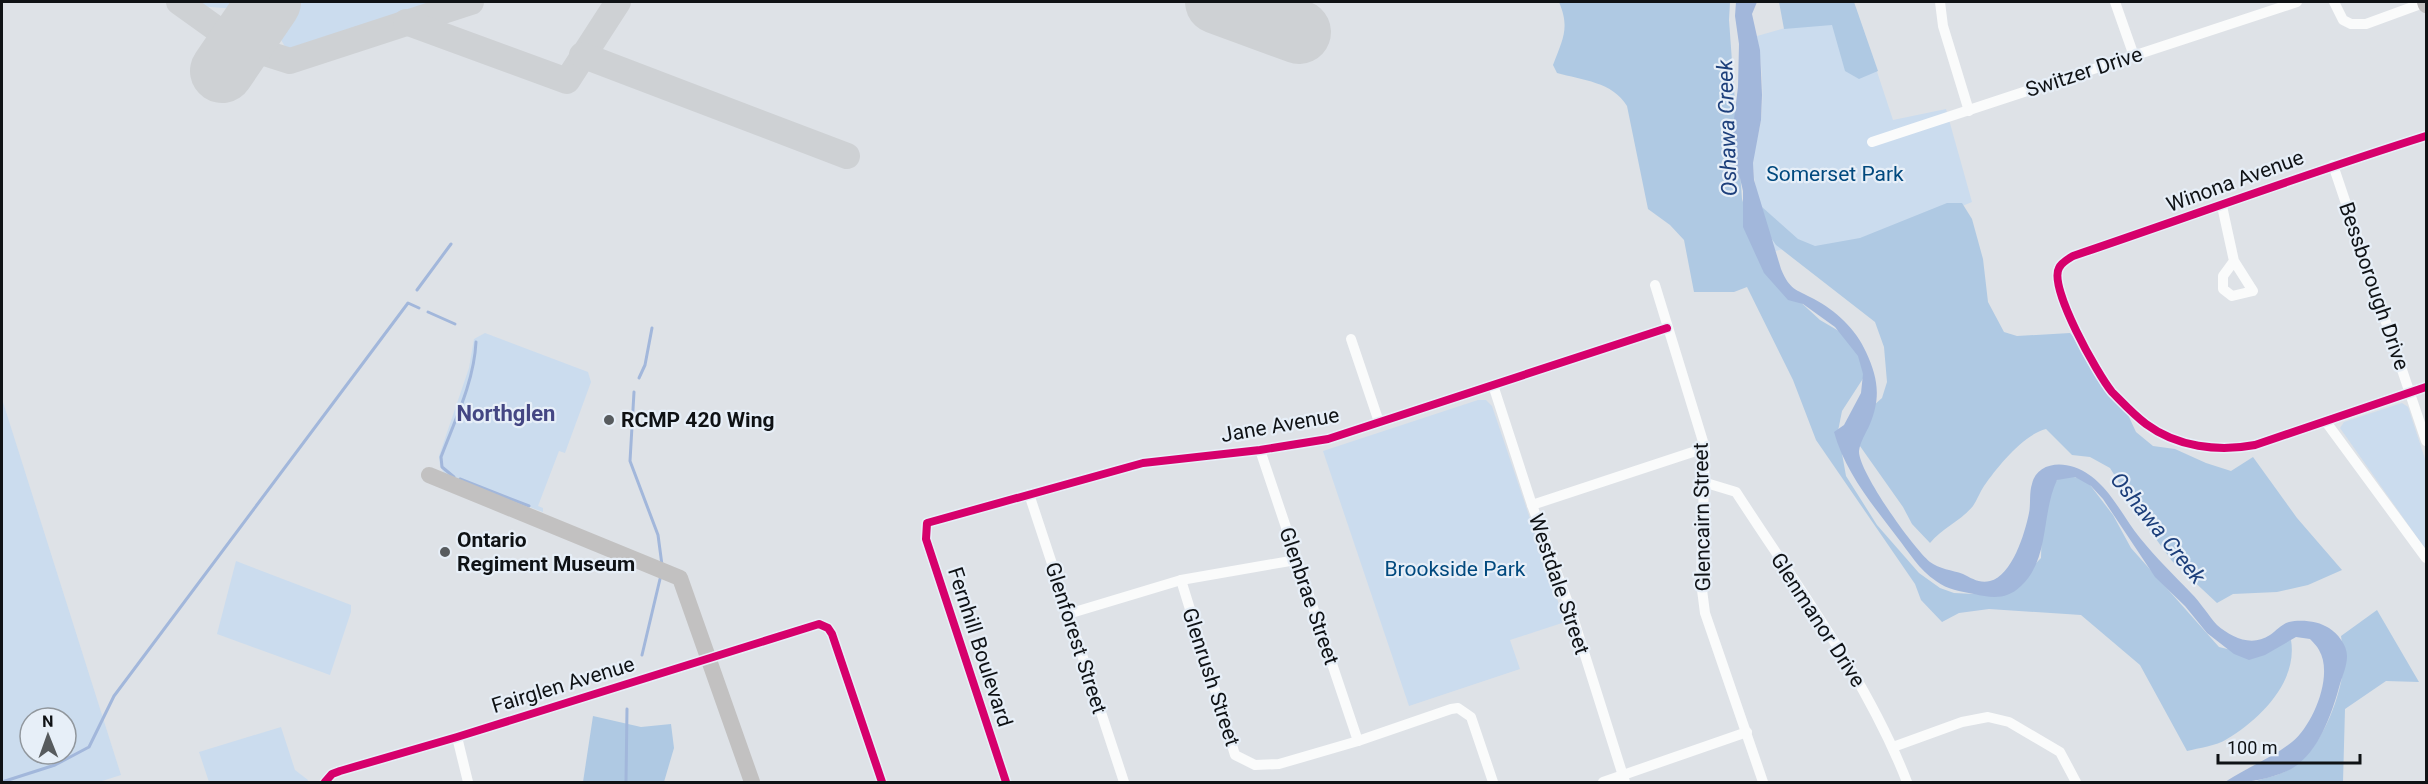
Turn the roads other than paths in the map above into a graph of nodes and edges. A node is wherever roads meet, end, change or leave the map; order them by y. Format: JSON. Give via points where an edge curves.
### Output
{"nodes":[{"id":1,"x":1940,"y":2,"type":"edge"},
{"id":2,"x":2115,"y":2,"type":"edge"},
{"id":3,"x":2297,"y":2,"type":"edge"},
{"id":4,"x":2334,"y":2,"type":"edge"},
{"id":5,"x":2426,"y":3,"type":"edge"},
{"id":6,"x":2134,"y":56,"type":"junction"},
{"id":7,"x":1969,"y":111,"type":"junction"},
{"id":8,"x":2427,"y":136,"type":"edge"},
{"id":9,"x":1872,"y":142,"type":"dead end"},
{"id":10,"x":2333,"y":165,"type":"junction"},
{"id":11,"x":2222,"y":206,"type":"junction"},
{"id":12,"x":2234,"y":261,"type":"dead end"},
{"id":13,"x":1655,"y":285,"type":"dead end"},
{"id":14,"x":1667,"y":328,"type":"junction"},
{"id":15,"x":1351,"y":339,"type":"dead end"},
{"id":16,"x":1493,"y":385,"type":"junction"},
{"id":17,"x":2427,"y":387,"type":"edge"},
{"id":18,"x":2410,"y":393,"type":"junction"},
{"id":19,"x":1379,"y":422,"type":"junction"},
{"id":20,"x":2326,"y":422,"type":"junction"},
{"id":21,"x":2427,"y":441,"type":"edge"},
{"id":22,"x":1705,"y":448,"type":"junction"},
{"id":23,"x":1260,"y":450,"type":"junction"},
{"id":24,"x":429,"y":475,"type":"dead end"},
{"id":25,"x":1703,"y":482,"type":"junction"},
{"id":26,"x":1029,"y":494,"type":"junction"},
{"id":27,"x":1532,"y":505,"type":"junction"},
{"id":28,"x":927,"y":523,"type":"joint"},
{"id":29,"x":2427,"y":558,"type":"edge"},
{"id":30,"x":1296,"y":560,"type":"junction"},
{"id":31,"x":1180,"y":580,"type":"junction"},
{"id":32,"x":1068,"y":614,"type":"junction"},
{"id":33,"x":708,"y":660,"type":"junction"},
{"id":34,"x":1747,"y":732,"type":"junction"},
{"id":35,"x":457,"y":737,"type":"junction"},
{"id":36,"x":1358,"y":741,"type":"junction"},
{"id":37,"x":1893,"y":747,"type":"junction"},
{"id":38,"x":1624,"y":779,"type":"edge"},
{"id":39,"x":325,"y":783,"type":"edge"},
{"id":40,"x":468,"y":783,"type":"edge"},
{"id":41,"x":752,"y":783,"type":"edge"},
{"id":42,"x":882,"y":783,"type":"edge"},
{"id":43,"x":1006,"y":783,"type":"edge"},
{"id":44,"x":1124,"y":783,"type":"edge"},
{"id":45,"x":1493,"y":783,"type":"edge"},
{"id":46,"x":1603,"y":783,"type":"edge"},
{"id":47,"x":1763,"y":783,"type":"edge"},
{"id":48,"x":1907,"y":783,"type":"edge"},
{"id":49,"x":2076,"y":783,"type":"edge"}],
"edges":[{"from":1,"to":7,"type":"street","via":[[1943,27]]},
{"from":2,"to":6,"type":"street"},
{"from":3,"to":6,"type":"street","name":"Switzer Drive"},
{"from":4,"to":5,"type":"street","via":[[2343,20],[2358,24]]},
{"from":6,"to":7,"type":"street","name":"Switzer Drive"},
{"from":7,"to":9,"type":"street","name":"Switzer Drive"},
{"from":8,"to":10,"type":"street","name":"Winona Avenue"},
{"from":10,"to":11,"type":"street","name":"Winona Avenue"},
{"from":10,"to":18,"type":"street","name":"Bessborough Drive"},
{"from":11,"to":12,"type":"street"},
{"from":11,"to":20,"type":"street","name":"Winona Avenue","via":[[2073,256],[2058,268],[2058,286],[2076,331],[2112,391],[2146,424],[2191,445],[2234,449]]},
{"from":13,"to":14,"type":"street","name":"Glencairn Street"},
{"from":14,"to":16,"type":"street","name":"Jane Avenue"},
{"from":14,"to":22,"type":"street","name":"Glencairn Street"},
{"from":15,"to":19,"type":"street"},
{"from":16,"to":19,"type":"street","name":"Jane Avenue"},
{"from":16,"to":27,"type":"street","name":"Westdale Street"},
{"from":17,"to":18,"type":"street"},
{"from":18,"to":20,"type":"street"},
{"from":18,"to":21,"type":"street","name":"Bessborough Drive"},
{"from":19,"to":23,"type":"street","name":"Jane Avenue","via":[[1329,439]]},
{"from":20,"to":29,"type":"street"},
{"from":22,"to":25,"type":"street","name":"Glencairn Street"},
{"from":22,"to":27,"type":"street"},
{"from":23,"to":26,"type":"street","name":"Jane Avenue","via":[[1143,463]]},
{"from":23,"to":30,"type":"street","name":"Glenbrae Street"},
{"from":24,"to":33,"type":"street","via":[[680,578]]},
{"from":25,"to":34,"type":"street","name":"Glencairn Street","via":[[1701,582],[1705,613]]},
{"from":25,"to":37,"type":"street","name":"Glenmanor Drive","via":[[1736,492],[1869,699]]},
{"from":26,"to":28,"type":"street","name":"Jane Avenue"},
{"from":26,"to":32,"type":"street","name":"Glenforest Street"},
{"from":27,"to":38,"type":"street","name":"Westdale Street","via":[[1571,611]]},
{"from":28,"to":43,"type":"street","name":"Fernhill Boulevard","via":[[926,538]]},
{"from":30,"to":31,"type":"street"},
{"from":30,"to":36,"type":"street","name":"Glenbrae Street"},
{"from":31,"to":32,"type":"street"},
{"from":31,"to":36,"type":"street","name":"Glenrush Street","via":[[1235,755],[1255,765],[1279,764]]},
{"from":32,"to":44,"type":"street","name":"Glenforest Street"},
{"from":33,"to":35,"type":"street","name":"Fairglen Avenue"},
{"from":33,"to":41,"type":"street"},
{"from":33,"to":42,"type":"street","name":"Fairglen Avenue","via":[[815,624],[824,625],[832,634]]},
{"from":34,"to":38,"type":"street"},
{"from":34,"to":47,"type":"street","name":"Glencairn Street"},
{"from":35,"to":39,"type":"street","name":"Fairglen Avenue","via":[[340,771]]},
{"from":35,"to":40,"type":"street"},
{"from":36,"to":45,"type":"street","name":"Glenrush Street","via":[[1458,708],[1471,717]]},
{"from":37,"to":48,"type":"street","name":"Glenmanor Drive"},
{"from":37,"to":49,"type":"street","via":[[1962,722],[1988,717],[2009,723],[2060,752]]},
{"from":38,"to":46,"type":"street"}]}
